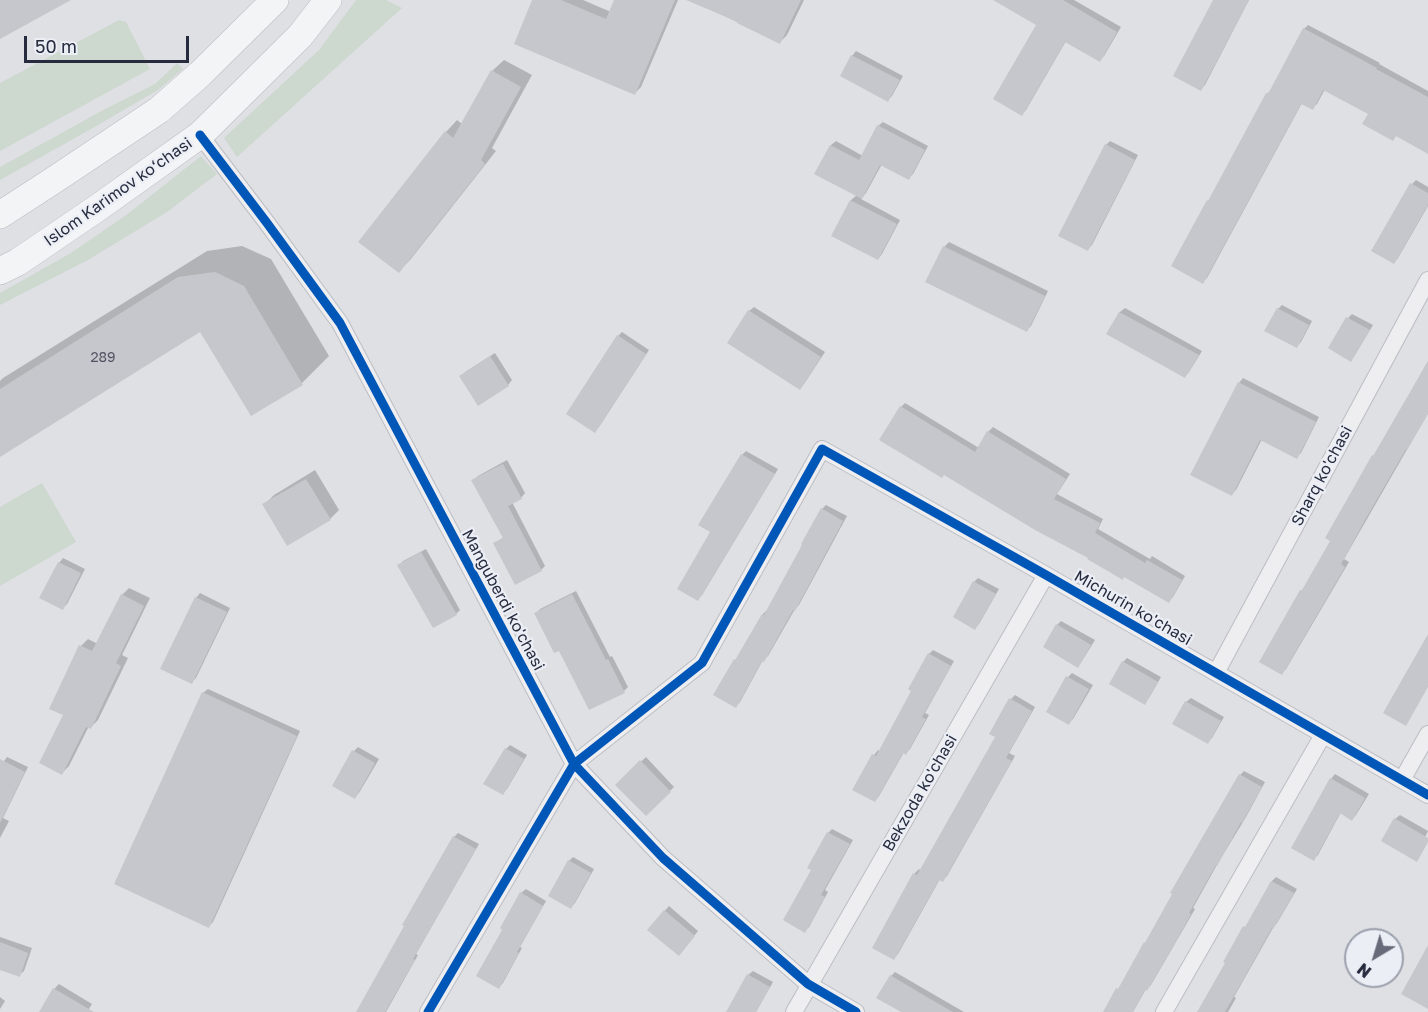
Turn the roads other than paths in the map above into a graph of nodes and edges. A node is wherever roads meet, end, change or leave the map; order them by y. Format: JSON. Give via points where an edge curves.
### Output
{"nodes":[{"id":1,"x":275,"y":0,"type":"edge"},
{"id":2,"x":328,"y":0,"type":"edge"},
{"id":3,"x":200,"y":135,"type":"junction"},
{"id":4,"x":0,"y":215,"type":"edge"},
{"id":5,"x":0,"y":271,"type":"edge"},
{"id":6,"x":1428,"y":280,"type":"edge"},
{"id":7,"x":1046,"y":575,"type":"junction"},
{"id":8,"x":1216,"y":673,"type":"junction"},
{"id":9,"x":1428,"y":734,"type":"edge"},
{"id":10,"x":1323,"y":735,"type":"junction"},
{"id":11,"x":574,"y":764,"type":"junction"},
{"id":12,"x":1402,"y":780,"type":"junction"},
{"id":13,"x":1428,"y":795,"type":"edge"},
{"id":14,"x":808,"y":984,"type":"junction"},
{"id":15,"x":428,"y":1012,"type":"edge"},
{"id":16,"x":794,"y":1012,"type":"edge"},
{"id":17,"x":856,"y":1012,"type":"edge"},
{"id":18,"x":1164,"y":1012,"type":"edge"}],
"edges":[{"from":1,"to":4,"type":"main road","via":[[159,110]]},
{"from":2,"to":3,"type":"main road","name":"Islom Karimov ko‘chasi","via":[[300,36]]},
{"from":3,"to":5,"type":"main road","name":"Islom Karimov ko‘chasi"},
{"from":3,"to":11,"type":"street","name":"Manguberdi ko'chasi","via":[[340,323]]},
{"from":6,"to":8,"type":"street","name":"Sharq ko'chasi"},
{"from":7,"to":8,"type":"street","name":"Michurin ko'chasi"},
{"from":7,"to":11,"type":"street","name":"Michurin ko'chasi","via":[[822,448],[702,663]]},
{"from":7,"to":14,"type":"street","name":"Bekzoda ko'chasi"},
{"from":8,"to":10,"type":"street","name":"Michurin ko'chasi"},
{"from":9,"to":12,"type":"street"},
{"from":10,"to":12,"type":"street","name":"Michurin ko'chasi"},
{"from":10,"to":18,"type":"street"},
{"from":11,"to":14,"type":"street","name":"Manguberdi ko'chasi","via":[[663,858]]},
{"from":11,"to":15,"type":"street"},
{"from":12,"to":13,"type":"street","name":"Michurin ko'chasi"},
{"from":14,"to":16,"type":"street","name":"Bekzoda ko'chasi"},
{"from":14,"to":17,"type":"street","name":"Manguberdi ko'chasi"}]}
